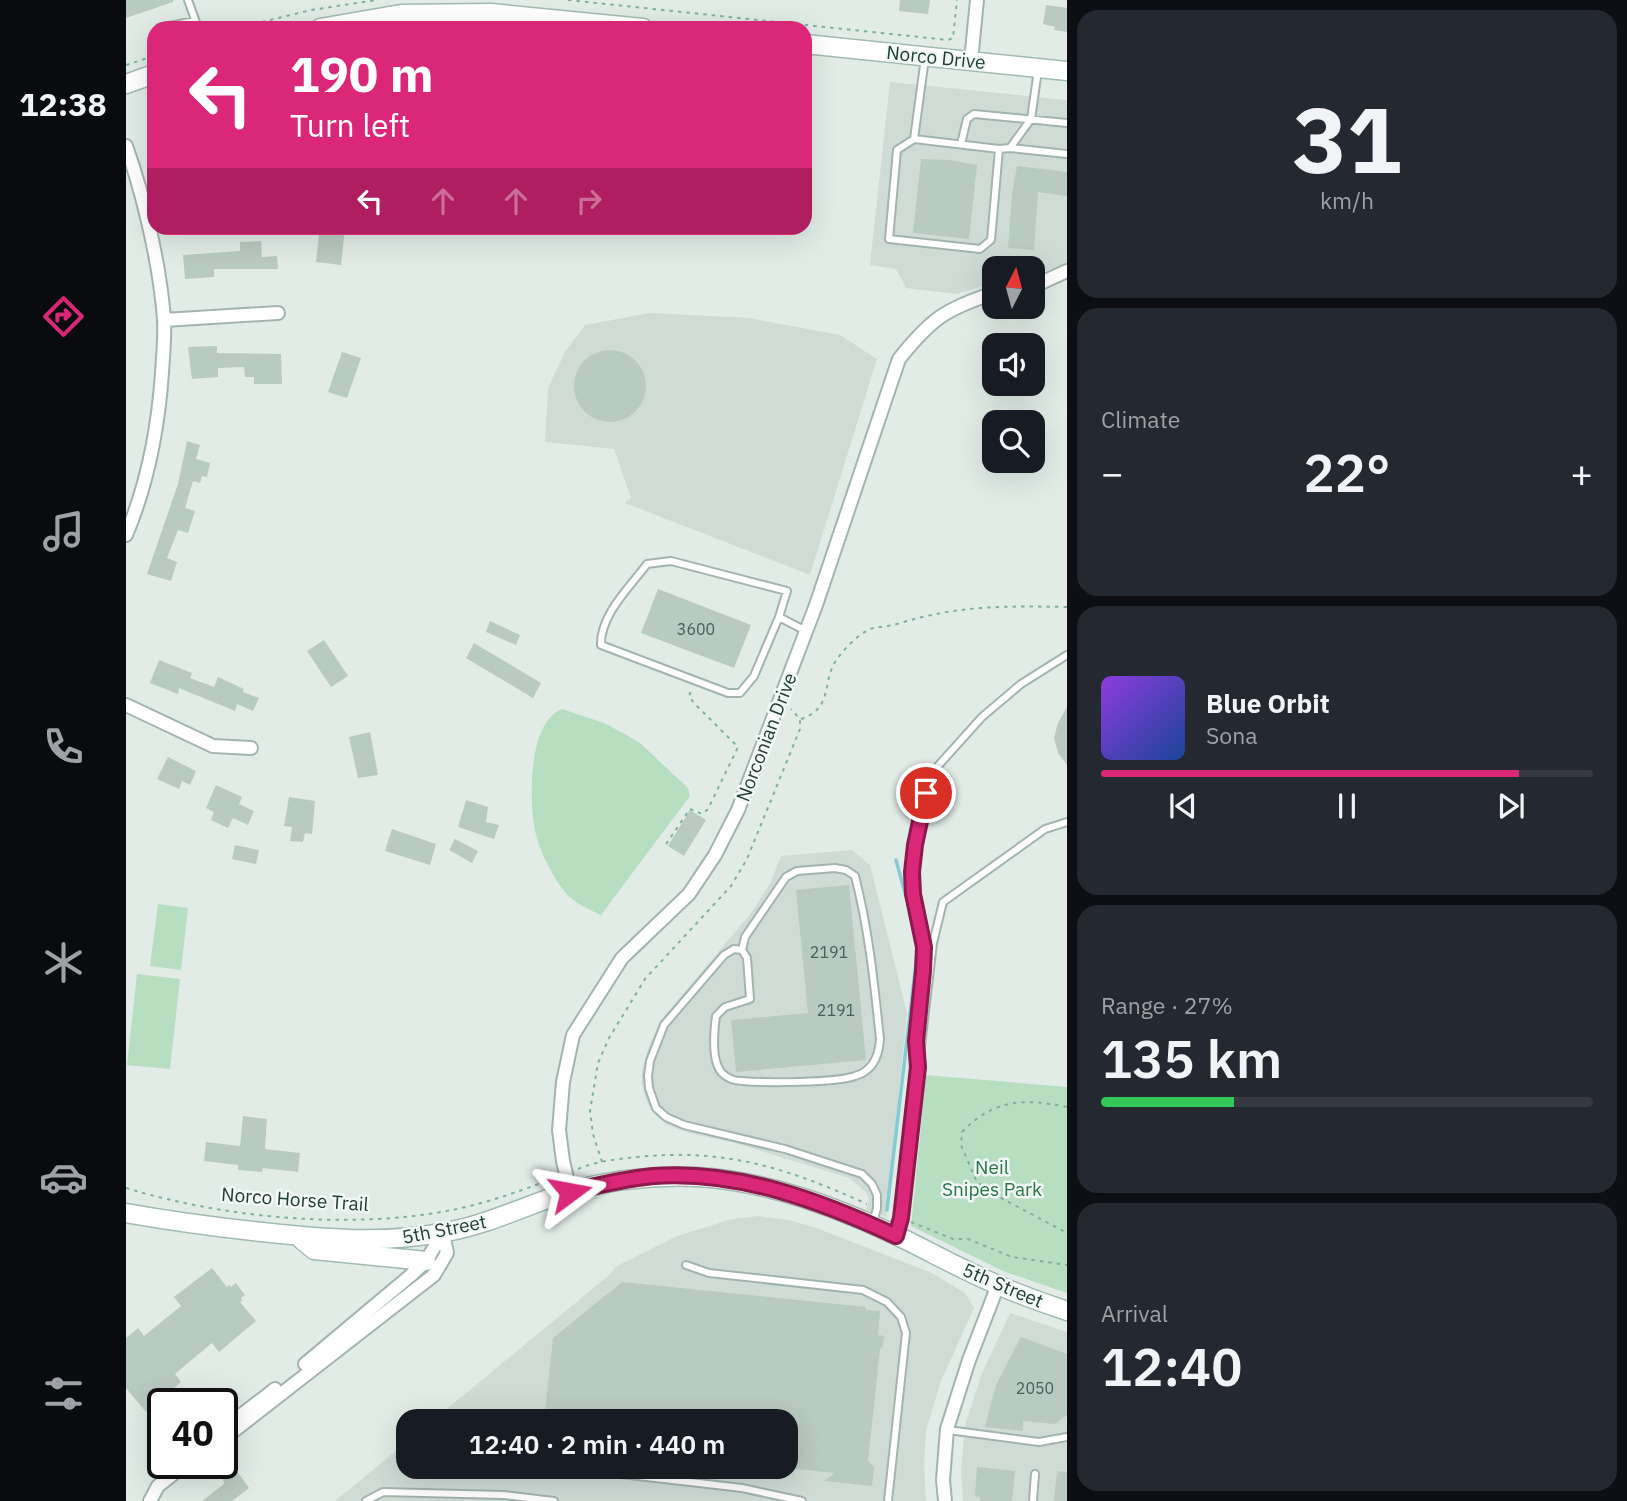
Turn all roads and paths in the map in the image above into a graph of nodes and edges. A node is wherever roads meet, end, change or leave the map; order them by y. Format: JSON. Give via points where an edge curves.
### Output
{"nodes":[{"id":1,"x":188,"y":0,"type":"edge"},
{"id":2,"x":377,"y":0,"type":"edge"},
{"id":3,"x":568,"y":0,"type":"edge"},
{"id":4,"x":957,"y":0,"type":"edge"},
{"id":5,"x":977,"y":0,"type":"edge"},
{"id":6,"x":491,"y":6,"type":"edge"},
{"id":7,"x":196,"y":21,"type":"edge"},
{"id":8,"x":266,"y":21,"type":"edge"},
{"id":9,"x":360,"y":21,"type":"edge"},
{"id":10,"x":595,"y":21,"type":"edge"},
{"id":11,"x":767,"y":21,"type":"edge"},
{"id":12,"x":812,"y":26,"type":"edge"},
{"id":13,"x":812,"y":45,"type":"edge"},
{"id":14,"x":925,"y":56,"type":"junction"},
{"id":15,"x":147,"y":58,"type":"edge"},
{"id":16,"x":971,"y":61,"type":"junction"},
{"id":17,"x":126,"y":65,"type":"edge"},
{"id":18,"x":1038,"y":68,"type":"junction"},
{"id":19,"x":1067,"y":71,"type":"edge"},
{"id":20,"x":147,"y":76,"type":"edge"},
{"id":21,"x":126,"y":84,"type":"edge"},
{"id":22,"x":1031,"y":119,"type":"junction"},
{"id":23,"x":1067,"y":123,"type":"edge"},
{"id":24,"x":914,"y":139,"type":"junction"},
{"id":25,"x":961,"y":144,"type":"junction"},
{"id":26,"x":126,"y":146,"type":"edge"},
{"id":27,"x":1010,"y":148,"type":"junction"},
{"id":28,"x":999,"y":149,"type":"junction"},
{"id":29,"x":1067,"y":154,"type":"edge"},
{"id":30,"x":147,"y":226,"type":"edge"},
{"id":31,"x":149,"y":235,"type":"edge"},
{"id":32,"x":1067,"y":271,"type":"edge"},
{"id":33,"x":1045,"y":281,"type":"edge"},
{"id":34,"x":982,"y":297,"type":"edge"},
{"id":35,"x":278,"y":313,"type":"dead end"},
{"id":36,"x":164,"y":320,"type":"junction"},
{"id":37,"x":126,"y":535,"type":"edge"},
{"id":38,"x":1067,"y":607,"type":"edge"},
{"id":39,"x":779,"y":617,"type":"junction"},
{"id":40,"x":806,"y":631,"type":"junction"},
{"id":41,"x":1067,"y":656,"type":"edge"},
{"id":42,"x":695,"y":680,"type":"junction"},
{"id":43,"x":126,"y":705,"type":"edge"},
{"id":44,"x":800,"y":719,"type":"dead end"},
{"id":45,"x":251,"y":748,"type":"dead end"},
{"id":46,"x":1067,"y":822,"type":"edge"},
{"id":47,"x":666,"y":844,"type":"dead end"},
{"id":48,"x":742,"y":950,"type":"junction"},
{"id":49,"x":918,"y":1067,"type":"junction"},
{"id":50,"x":1067,"y":1107,"type":"edge"},
{"id":51,"x":568,"y":1183,"type":"junction"},
{"id":52,"x":126,"y":1188,"type":"edge"},
{"id":53,"x":126,"y":1213,"type":"edge"},
{"id":54,"x":874,"y":1217,"type":"junction"},
{"id":55,"x":901,"y":1218,"type":"junction"},
{"id":56,"x":443,"y":1233,"type":"junction"},
{"id":57,"x":1067,"y":1233,"type":"edge"},
{"id":58,"x":296,"y":1236,"type":"junction"},
{"id":59,"x":896,"y":1236,"type":"junction"},
{"id":60,"x":426,"y":1261,"type":"junction"},
{"id":61,"x":686,"y":1265,"type":"dead end"},
{"id":62,"x":1067,"y":1265,"type":"edge"},
{"id":63,"x":998,"y":1285,"type":"junction"},
{"id":64,"x":1067,"y":1311,"type":"edge"},
{"id":65,"x":238,"y":1418,"type":"edge"},
{"id":66,"x":238,"y":1428,"type":"edge"},
{"id":67,"x":947,"y":1429,"type":"junction"},
{"id":68,"x":1067,"y":1437,"type":"edge"},
{"id":69,"x":1035,"y":1474,"type":"dead end"},
{"id":70,"x":167,"y":1479,"type":"edge"},
{"id":71,"x":664,"y":1479,"type":"edge"},
{"id":72,"x":150,"y":1501,"type":"edge"},
{"id":73,"x":366,"y":1501,"type":"edge"},
{"id":74,"x":554,"y":1501,"type":"edge"},
{"id":75,"x":802,"y":1501,"type":"edge"},
{"id":76,"x":888,"y":1501,"type":"edge"},
{"id":77,"x":945,"y":1501,"type":"edge"},
{"id":78,"x":1033,"y":1501,"type":"edge"}],
"edges":[{"from":1,"to":7,"type":"lane"},
{"from":2,"to":8,"type":"path"},
{"from":3,"to":11,"type":"path"},
{"from":4,"to":12,"type":"path","via":[[953,38],[947,40]]},
{"from":5,"to":16,"type":"street"},
{"from":6,"to":9,"type":"street"},
{"from":6,"to":10,"type":"street"},
{"from":13,"to":14,"type":"street","name":"Norco Drive"},
{"from":14,"to":16,"type":"street","name":"Norco Drive"},
{"from":14,"to":24,"type":"lane"},
{"from":15,"to":17,"type":"path"},
{"from":16,"to":18,"type":"street","name":"Norco Drive"},
{"from":18,"to":19,"type":"street","name":"Norco Drive"},
{"from":18,"to":22,"type":"lane"},
{"from":20,"to":21,"type":"street"},
{"from":22,"to":23,"type":"lane"},
{"from":22,"to":25,"type":"lane","via":[[974,114],[967,119]]},
{"from":22,"to":27,"type":"lane"},
{"from":24,"to":25,"type":"lane"},
{"from":24,"to":28,"type":"lane","via":[[897,150],[889,239],[980,249],[991,240]]},
{"from":25,"to":28,"type":"lane"},
{"from":26,"to":30,"type":"street"},
{"from":27,"to":28,"type":"lane"},
{"from":27,"to":29,"type":"lane"},
{"from":31,"to":36,"type":"street"},
{"from":32,"to":33,"type":"street"},
{"from":34,"to":40,"type":"street","name":"Norconian Drive","via":[[955,306],[923,329],[899,359]]},
{"from":35,"to":36,"type":"street"},
{"from":36,"to":37,"type":"street","via":[[152,456]]},
{"from":38,"to":44,"type":"path","via":[[975,607],[870,629],[834,664],[822,705]]},
{"from":39,"to":40,"type":"lane"},
{"from":39,"to":42,"type":"lane","via":[[754,676],[740,693]]},
{"from":39,"to":42,"type":"lane","via":[[786,591],[671,561],[648,564],[600,632],[601,645]]},
{"from":40,"to":51,"type":"street","name":"Norconian Drive","via":[[738,810],[715,855],[689,894],[622,958],[573,1035],[559,1130]]},
{"from":41,"to":49,"type":"lane","via":[[1021,684],[982,717],[937,768],[926,793],[912,872],[924,947]]},
{"from":42,"to":47,"type":"path","via":[[689,696],[738,747],[708,809],[702,814],[690,809]]},
{"from":43,"to":45,"type":"street","via":[[213,746]]},
{"from":46,"to":49,"type":"lane","via":[[1045,829],[943,902],[933,943]]},
{"from":48,"to":48,"type":"lane","via":[[747,958],[750,999],[725,1006],[716,1016],[720,1072],[742,1081],[816,1080],[856,1076],[876,1061],[880,1039],[872,951],[855,876],[835,868],[797,871],[786,877],[745,937]]},
{"from":48,"to":54,"type":"lane","via":[[724,955],[664,1025],[650,1061],[649,1088],[656,1108],[684,1125],[785,1149],[862,1174],[877,1195]]},
{"from":49,"to":55,"type":"lane"},
{"from":50,"to":57,"type":"path","via":[[1017,1101],[992,1108],[962,1132],[961,1145],[976,1180],[988,1191]]},
{"from":51,"to":52,"type":"path","name":"Norco Horse Trail","via":[[454,1210],[337,1221],[185,1205]]},
{"from":51,"to":54,"type":"street","name":"5th Street","via":[[699,1177],[775,1190]]},
{"from":51,"to":54,"type":"path","name":"Norco Horse Trail","via":[[584,1166],[620,1158],[711,1155],[779,1168],[811,1180]]},
{"from":51,"to":56,"type":"street","name":"5th Street","via":[[475,1227]]},
{"from":53,"to":58,"type":"street","name":"5th Street"},
{"from":54,"to":59,"type":"street","name":"5th Street"},
{"from":55,"to":59,"type":"lane"},
{"from":55,"to":62,"type":"path","via":[[1012,1257]]},
{"from":56,"to":58,"type":"street","name":"5th Street","via":[[378,1240]]},
{"from":56,"to":60,"type":"street"},
{"from":56,"to":66,"type":"street","via":[[447,1253],[434,1275]]},
{"from":58,"to":60,"type":"street","via":[[314,1250]]},
{"from":59,"to":63,"type":"street","name":"5th Street"},
{"from":60,"to":65,"type":"street"},
{"from":61,"to":76,"type":"lane","via":[[709,1273],[863,1290],[887,1302],[901,1317],[906,1333]]},
{"from":63,"to":64,"type":"street","name":"5th Street"},
{"from":63,"to":67,"type":"street"},
{"from":67,"to":68,"type":"lane","via":[[1039,1442]]},
{"from":67,"to":77,"type":"street"},
{"from":69,"to":78,"type":"lane"},
{"from":70,"to":72,"type":"street"},
{"from":71,"to":75,"type":"lane"},
{"from":73,"to":74,"type":"lane","via":[[383,1492]]}]}
